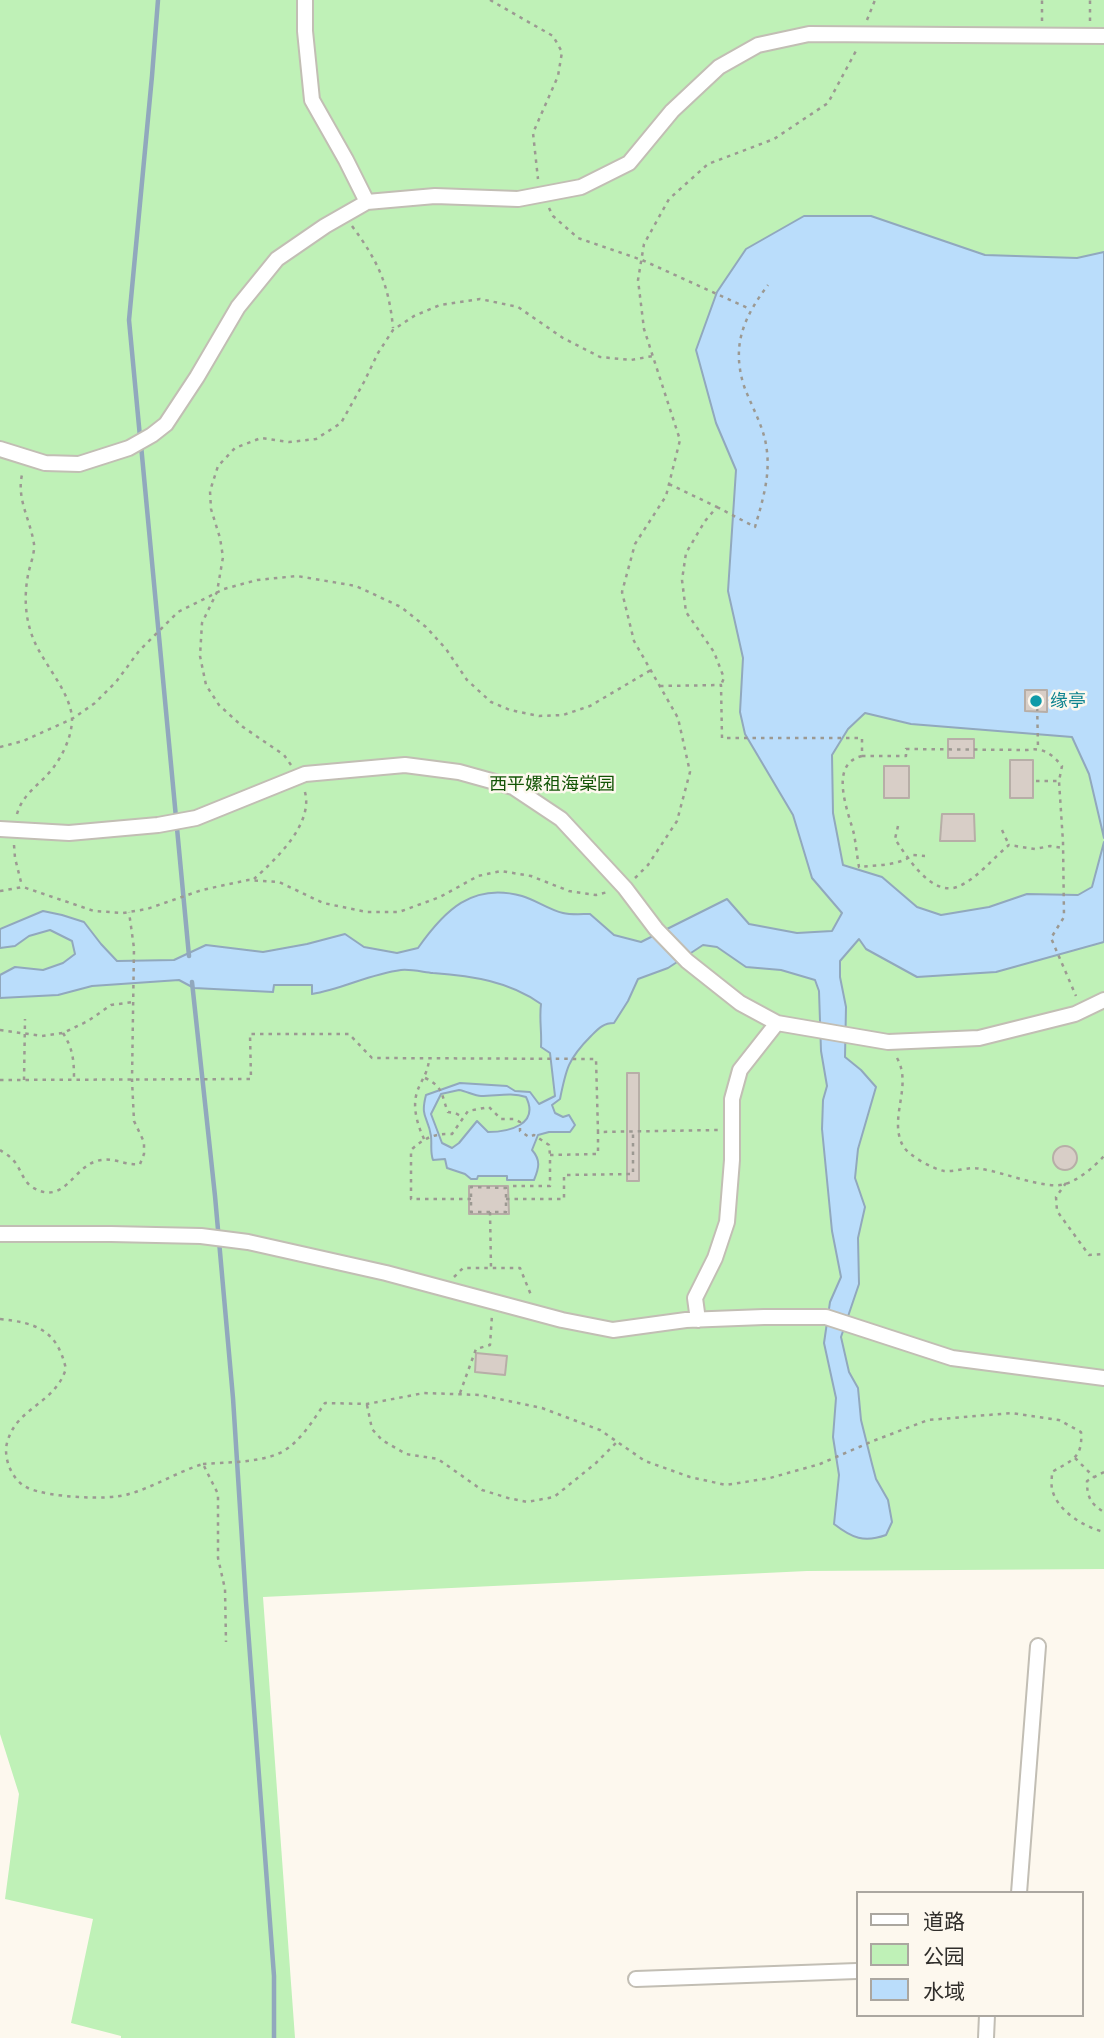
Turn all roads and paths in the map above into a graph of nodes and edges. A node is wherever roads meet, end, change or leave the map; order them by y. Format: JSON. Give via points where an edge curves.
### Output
{"nodes":[{"id":1,"x":305,"y":0,"type":"edge"},
{"id":2,"x":875,"y":0,"type":"edge"},
{"id":3,"x":1042,"y":0,"type":"edge"},
{"id":4,"x":1090,"y":0,"type":"edge"},
{"id":5,"x":862,"y":34,"type":"junction"},
{"id":6,"x":1042,"y":36,"type":"junction"},
{"id":7,"x":1097,"y":36,"type":"edge"},
{"id":8,"x":367,"y":202,"type":"junction"},
{"id":9,"x":344,"y":215,"type":"junction"},
{"id":10,"x":768,"y":285,"type":"dead end"},
{"id":11,"x":393,"y":330,"type":"junction"},
{"id":12,"x":653,"y":356,"type":"junction"},
{"id":13,"x":0,"y":449,"type":"edge"},
{"id":14,"x":27,"y":457,"type":"junction"},
{"id":15,"x":669,"y":484,"type":"junction"},
{"id":16,"x":717,"y":508,"type":"junction"},
{"id":17,"x":217,"y":593,"type":"junction"},
{"id":18,"x":651,"y":670,"type":"junction"},
{"id":19,"x":721,"y":685,"type":"junction"},
{"id":20,"x":660,"y":686,"type":"junction"},
{"id":21,"x":1037,"y":699,"type":"dead end"},
{"id":22,"x":72,"y":719,"type":"junction"},
{"id":23,"x":0,"y":747,"type":"edge"},
{"id":24,"x":1038,"y":748,"type":"junction"},
{"id":25,"x":862,"y":756,"type":"junction"},
{"id":26,"x":299,"y":776,"type":"junction"},
{"id":27,"x":1036,"y":781,"type":"dead end"},
{"id":28,"x":1059,"y":781,"type":"junction"},
{"id":29,"x":898,"y":826,"type":"dead end"},
{"id":30,"x":7,"y":829,"type":"edge"},
{"id":31,"x":1002,"y":830,"type":"dead end"},
{"id":32,"x":1009,"y":845,"type":"junction"},
{"id":33,"x":1063,"y":848,"type":"junction"},
{"id":34,"x":925,"y":856,"type":"dead end"},
{"id":35,"x":908,"y":859,"type":"junction"},
{"id":36,"x":253,"y":880,"type":"junction"},
{"id":37,"x":23,"y":887,"type":"junction"},
{"id":38,"x":625,"y":888,"type":"junction"},
{"id":39,"x":0,"y":891,"type":"edge"},
{"id":40,"x":129,"y":912,"type":"junction"},
{"id":41,"x":1104,"y":1000,"type":"edge"},
{"id":42,"x":133,"y":1003,"type":"junction"},
{"id":43,"x":1082,"y":1010,"type":"junction"},
{"id":44,"x":25,"y":1019,"type":"dead end"},
{"id":45,"x":777,"y":1023,"type":"junction"},
{"id":46,"x":0,"y":1030,"type":"edge"},
{"id":47,"x":62,"y":1033,"type":"junction"},
{"id":48,"x":25,"y":1034,"type":"junction"},
{"id":49,"x":888,"y":1042,"type":"junction"},
{"id":50,"x":429,"y":1059,"type":"junction"},
{"id":51,"x":425,"y":1078,"type":"junction"},
{"id":52,"x":0,"y":1080,"type":"edge"},
{"id":53,"x":24,"y":1080,"type":"junction"},
{"id":54,"x":74,"y":1080,"type":"junction"},
{"id":55,"x":132,"y":1080,"type":"junction"},
{"id":56,"x":463,"y":1117,"type":"junction"},
{"id":57,"x":732,"y":1129,"type":"junction"},
{"id":58,"x":598,"y":1132,"type":"junction"},
{"id":59,"x":633,"y":1132,"type":"junction"},
{"id":60,"x":424,"y":1139,"type":"junction"},
{"id":61,"x":0,"y":1150,"type":"edge"},
{"id":62,"x":550,"y":1155,"type":"junction"},
{"id":63,"x":1104,"y":1156,"type":"edge"},
{"id":64,"x":1066,"y":1184,"type":"junction"},
{"id":65,"x":513,"y":1186,"type":"dead end"},
{"id":66,"x":471,"y":1199,"type":"junction"},
{"id":67,"x":506,"y":1199,"type":"junction"},
{"id":68,"x":490,"y":1212,"type":"junction"},
{"id":69,"x":0,"y":1234,"type":"edge"},
{"id":70,"x":1104,"y":1254,"type":"edge"},
{"id":71,"x":491,"y":1268,"type":"junction"},
{"id":72,"x":444,"y":1288,"type":"junction"},
{"id":73,"x":493,"y":1301,"type":"junction"},
{"id":74,"x":539,"y":1314,"type":"junction"},
{"id":75,"x":0,"y":1319,"type":"edge"},
{"id":76,"x":698,"y":1320,"type":"junction"},
{"id":77,"x":1104,"y":1378,"type":"edge"},
{"id":78,"x":459,"y":1395,"type":"junction"},
{"id":79,"x":367,"y":1404,"type":"junction"},
{"id":80,"x":617,"y":1442,"type":"junction"},
{"id":81,"x":1075,"y":1458,"type":"junction"},
{"id":82,"x":203,"y":1464,"type":"junction"},
{"id":83,"x":1104,"y":1472,"type":"edge"},
{"id":84,"x":1094,"y":1477,"type":"junction"},
{"id":85,"x":1104,"y":1512,"type":"edge"},
{"id":86,"x":1104,"y":1532,"type":"edge"},
{"id":87,"x":226,"y":1642,"type":"dead end"},
{"id":88,"x":1038,"y":1646,"type":"dead end"},
{"id":89,"x":1018,"y":1891,"type":"edge"},
{"id":90,"x":856,"y":1971,"type":"edge"},
{"id":91,"x":636,"y":1979,"type":"dead end"},
{"id":92,"x":987,"y":2017,"type":"edge"},
{"id":93,"x":986,"y":2038,"type":"edge"}],
"edges":[{"from":1,"to":8,"type":"street","via":[[312,100]]},
{"from":2,"to":5,"type":"path"},
{"from":3,"to":6,"type":"path"},
{"from":4,"to":7,"type":"path"},
{"from":5,"to":6,"type":"street"},
{"from":5,"to":8,"type":"street","via":[[809,34],[758,45],[719,67],[672,111],[629,163],[581,187],[518,199],[435,196]]},
{"from":5,"to":12,"type":"path","via":[[828,103],[774,139],[708,164],[668,199],[644,244],[638,280],[644,329]]},
{"from":6,"to":7,"type":"street"},
{"from":8,"to":9,"type":"street"},
{"from":9,"to":11,"type":"path","via":[[381,271]]},
{"from":9,"to":14,"type":"street","via":[[277,259],[238,307],[166,424],[152,435],[129,448],[79,464],[45,463]]},
{"from":10,"to":16,"type":"path","via":[[750,309],[740,337],[744,384],[767,452],[761,507],[755,527]]},
{"from":11,"to":12,"type":"path","via":[[440,305],[480,299],[519,307],[600,358]]},
{"from":11,"to":17,"type":"path","via":[[341,423],[316,439],[261,438],[235,448],[218,466],[210,491],[223,556]]},
{"from":12,"to":15,"type":"path","via":[[680,440]]},
{"from":13,"to":14,"type":"street"},
{"from":14,"to":22,"type":"path","via":[[21,497],[34,546],[25,605],[32,635],[69,704]]},
{"from":15,"to":16,"type":"path"},
{"from":15,"to":18,"type":"path","via":[[635,544],[622,593],[634,641]]},
{"from":16,"to":19,"type":"path","via":[[686,553],[682,580],[686,612],[714,652],[724,678]]},
{"from":17,"to":18,"type":"path","via":[[257,580],[297,576],[356,586],[401,607],[426,627],[467,680],[491,702],[539,716],[563,715],[590,706]]},
{"from":17,"to":22,"type":"path","via":[[178,612],[116,682]]},
{"from":17,"to":26,"type":"path","via":[[202,623],[200,656],[206,685],[219,705],[284,755]]},
{"from":18,"to":20,"type":"path"},
{"from":19,"to":20,"type":"path"},
{"from":19,"to":25,"type":"path","via":[[722,738],[862,738]]},
{"from":20,"to":38,"type":"path","via":[[678,718],[690,772],[677,821],[648,865]]},
{"from":21,"to":24,"type":"path"},
{"from":22,"to":23,"type":"path"},
{"from":22,"to":30,"type":"path","via":[[68,741],[53,768],[31,789]]},
{"from":24,"to":25,"type":"path","via":[[906,749],[906,756]]},
{"from":24,"to":28,"type":"path","via":[[1062,766]]},
{"from":25,"to":35,"type":"path","via":[[847,764],[843,781],[859,867]]},
{"from":26,"to":30,"type":"street","via":[[196,818],[158,825],[69,833]]},
{"from":26,"to":36,"type":"path","via":[[306,795],[303,816],[278,857]]},
{"from":26,"to":38,"type":"street","via":[[405,765],[460,772],[513,787],[561,819]]},
{"from":27,"to":28,"type":"path"},
{"from":28,"to":33,"type":"path"},
{"from":29,"to":35,"type":"path","via":[[895,839]]},
{"from":30,"to":37,"type":"path"},
{"from":31,"to":32,"type":"path"},
{"from":32,"to":33,"type":"path"},
{"from":32,"to":35,"type":"path","via":[[955,888],[938,886]]},
{"from":33,"to":43,"type":"path","via":[[1064,917],[1051,938]]},
{"from":34,"to":35,"type":"path"},
{"from":36,"to":38,"type":"path","via":[[279,882],[324,902],[367,912],[399,912],[478,876],[501,871],[596,895]]},
{"from":36,"to":40,"type":"path"},
{"from":37,"to":39,"type":"path"},
{"from":37,"to":40,"type":"path","via":[[94,911]]},
{"from":38,"to":45,"type":"street","via":[[687,961],[740,1003]]},
{"from":40,"to":42,"type":"path"},
{"from":41,"to":43,"type":"street"},
{"from":42,"to":47,"type":"path","via":[[111,1005]]},
{"from":42,"to":55,"type":"path"},
{"from":43,"to":49,"type":"street","via":[[979,1038]]},
{"from":44,"to":48,"type":"path"},
{"from":45,"to":49,"type":"street"},
{"from":45,"to":57,"type":"street","via":[[740,1070],[732,1098]]},
{"from":46,"to":48,"type":"path"},
{"from":47,"to":48,"type":"path"},
{"from":47,"to":54,"type":"path","via":[[71,1046]]},
{"from":48,"to":53,"type":"path"},
{"from":49,"to":64,"type":"path","via":[[902,1066],[898,1129],[904,1148],[943,1171],[978,1168],[1050,1185]]},
{"from":50,"to":51,"type":"path"},
{"from":50,"to":55,"type":"path","via":[[372,1058],[349,1034],[250,1034],[251,1079]]},
{"from":50,"to":58,"type":"path","via":[[596,1059]]},
{"from":51,"to":56,"type":"path","via":[[436,1083],[448,1112]]},
{"from":51,"to":60,"type":"path","via":[[416,1095],[416,1121]]},
{"from":52,"to":53,"type":"path"},
{"from":53,"to":54,"type":"path"},
{"from":54,"to":55,"type":"path"},
{"from":55,"to":61,"type":"path","via":[[134,1121],[144,1142],[140,1164],[96,1161],[51,1193],[33,1187],[13,1159]]},
{"from":56,"to":60,"type":"path","via":[[452,1134]]},
{"from":56,"to":62,"type":"path","via":[[468,1111],[489,1107],[501,1119],[520,1122],[520,1131],[529,1137],[539,1136],[549,1145]]},
{"from":57,"to":59,"type":"path"},
{"from":57,"to":76,"type":"street","via":[[727,1222],[695,1298]]},
{"from":58,"to":59,"type":"path"},
{"from":58,"to":62,"type":"path","via":[[598,1154]]},
{"from":59,"to":67,"type":"path","via":[[633,1174],[564,1175],[564,1199]]},
{"from":60,"to":66,"type":"path","via":[[411,1150],[411,1199]]},
{"from":62,"to":65,"type":"path","via":[[550,1186]]},
{"from":63,"to":64,"type":"path"},
{"from":64,"to":70,"type":"path","via":[[1056,1197],[1057,1210],[1089,1255]]},
{"from":66,"to":67,"type":"path","via":[[471,1187],[506,1188]]},
{"from":66,"to":68,"type":"path","via":[[471,1212]]},
{"from":67,"to":68,"type":"path","via":[[506,1212]]},
{"from":68,"to":71,"type":"path"},
{"from":69,"to":72,"type":"street","via":[[111,1234],[248,1242]]},
{"from":71,"to":72,"type":"path","via":[[463,1268]]},
{"from":71,"to":74,"type":"path","via":[[520,1268]]},
{"from":72,"to":73,"type":"street"},
{"from":73,"to":74,"type":"street"},
{"from":73,"to":78,"type":"path","via":[[490,1345],[476,1349]]},
{"from":74,"to":76,"type":"street","via":[[613,1330]]},
{"from":75,"to":82,"type":"path","via":[[25,1322],[48,1333],[62,1351],[66,1369],[59,1385],[19,1419],[7,1443],[7,1460],[26,1488],[105,1498],[128,1495]]},
{"from":76,"to":77,"type":"street","via":[[826,1317],[952,1359]]},
{"from":78,"to":79,"type":"path","via":[[424,1393]]},
{"from":78,"to":80,"type":"path","via":[[542,1408],[600,1430]]},
{"from":79,"to":80,"type":"path","via":[[372,1429],[382,1440],[406,1454],[438,1459],[482,1490],[527,1502],[554,1497]]},
{"from":79,"to":82,"type":"path","via":[[325,1403],[300,1437],[281,1452]]},
{"from":80,"to":81,"type":"path","via":[[645,1461],[726,1485],[831,1461],[928,1420],[1012,1413],[1059,1420],[1081,1432],[1082,1447]]},
{"from":81,"to":84,"type":"path"},
{"from":81,"to":86,"type":"path","via":[[1052,1472],[1052,1490],[1063,1510],[1091,1529]]},
{"from":82,"to":87,"type":"path","via":[[218,1494]]},
{"from":83,"to":84,"type":"path"},
{"from":84,"to":85,"type":"path","via":[[1087,1482],[1087,1496]]},
{"from":88,"to":89,"type":"street"},
{"from":90,"to":91,"type":"street"},
{"from":92,"to":93,"type":"street"}]}
